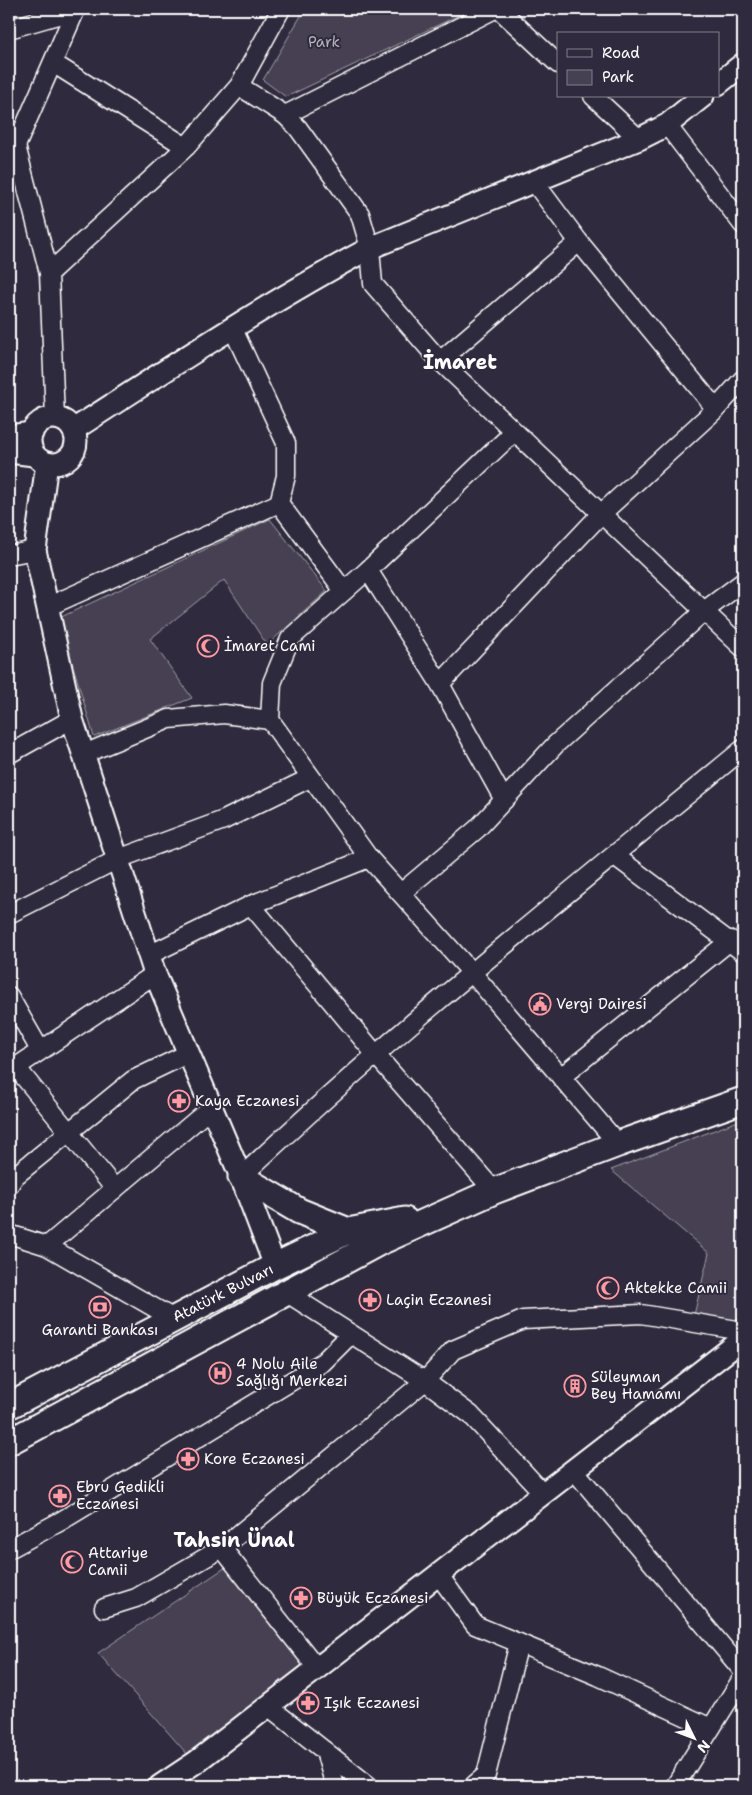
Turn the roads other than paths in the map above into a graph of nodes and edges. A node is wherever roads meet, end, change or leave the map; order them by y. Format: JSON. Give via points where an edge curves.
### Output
{"nodes":[{"id":1,"x":75,"y":9,"type":"edge"},
{"id":2,"x":281,"y":9,"type":"edge"},
{"id":3,"x":495,"y":9,"type":"edge"},
{"id":4,"x":499,"y":9,"type":"edge"},
{"id":5,"x":9,"y":29,"type":"edge"},
{"id":6,"x":53,"y":63,"type":"junction"},
{"id":7,"x":557,"y":63,"type":"edge"},
{"id":8,"x":743,"y":64,"type":"edge"},
{"id":9,"x":720,"y":82,"type":"edge"},
{"id":10,"x":239,"y":86,"type":"junction"},
{"id":11,"x":595,"y":98,"type":"edge"},
{"id":12,"x":701,"y":98,"type":"edge"},
{"id":13,"x":285,"y":115,"type":"junction"},
{"id":14,"x":667,"y":125,"type":"junction"},
{"id":15,"x":9,"y":130,"type":"edge"},
{"id":16,"x":639,"y":139,"type":"junction"},
{"id":17,"x":186,"y":147,"type":"junction"},
{"id":18,"x":12,"y":148,"type":"edge"},
{"id":19,"x":535,"y":183,"type":"junction"},
{"id":20,"x":743,"y":225,"type":"edge"},
{"id":21,"x":579,"y":242,"type":"junction"},
{"id":22,"x":370,"y":248,"type":"junction"},
{"id":23,"x":49,"y":273,"type":"junction"},
{"id":24,"x":232,"y":327,"type":"junction"},
{"id":25,"x":440,"y":361,"type":"junction"},
{"id":26,"x":743,"y":379,"type":"edge"},
{"id":27,"x":716,"y":409,"type":"junction"},
{"id":28,"x":55,"y":418,"type":"junction"},
{"id":29,"x":73,"y":430,"type":"junction"},
{"id":30,"x":514,"y":432,"type":"junction"},
{"id":31,"x":32,"y":433,"type":"junction"},
{"id":32,"x":9,"y":436,"type":"edge"},
{"id":33,"x":9,"y":452,"type":"edge"},
{"id":34,"x":41,"y":459,"type":"junction"},
{"id":35,"x":279,"y":503,"type":"junction"},
{"id":36,"x":600,"y":515,"type":"junction"},
{"id":37,"x":35,"y":550,"type":"junction"},
{"id":38,"x":9,"y":554,"type":"edge"},
{"id":39,"x":368,"y":570,"type":"junction"},
{"id":40,"x":743,"y":582,"type":"edge"},
{"id":41,"x":344,"y":591,"type":"junction"},
{"id":42,"x":47,"y":607,"type":"junction"},
{"id":43,"x":704,"y":611,"type":"junction"},
{"id":44,"x":743,"y":648,"type":"edge"},
{"id":45,"x":440,"y":684,"type":"junction"},
{"id":46,"x":72,"y":719,"type":"junction"},
{"id":47,"x":270,"y":720,"type":"junction"},
{"id":48,"x":743,"y":749,"type":"edge"},
{"id":49,"x":9,"y":754,"type":"edge"},
{"id":50,"x":84,"y":754,"type":"junction"},
{"id":51,"x":310,"y":778,"type":"junction"},
{"id":52,"x":504,"y":800,"type":"junction"},
{"id":53,"x":615,"y":856,"type":"junction"},
{"id":54,"x":369,"y":858,"type":"junction"},
{"id":55,"x":118,"y":859,"type":"junction"},
{"id":56,"x":401,"y":893,"type":"junction"},
{"id":57,"x":251,"y":905,"type":"junction"},
{"id":58,"x":9,"y":914,"type":"edge"},
{"id":59,"x":737,"y":946,"type":"edge"},
{"id":60,"x":152,"y":964,"type":"junction"},
{"id":61,"x":473,"y":974,"type":"junction"},
{"id":62,"x":9,"y":996,"type":"edge"},
{"id":63,"x":40,"y":1050,"type":"junction"},
{"id":64,"x":189,"y":1053,"type":"junction"},
{"id":65,"x":376,"y":1056,"type":"junction"},
{"id":66,"x":12,"y":1070,"type":"edge"},
{"id":67,"x":561,"y":1076,"type":"junction"},
{"id":68,"x":743,"y":1100,"type":"edge"},
{"id":69,"x":212,"y":1106,"type":"junction"},
{"id":70,"x":67,"y":1132,"type":"junction"},
{"id":71,"x":618,"y":1144,"type":"junction"},
{"id":72,"x":241,"y":1177,"type":"junction"},
{"id":73,"x":9,"y":1185,"type":"edge"},
{"id":74,"x":115,"y":1189,"type":"junction"},
{"id":75,"x":494,"y":1191,"type":"junction"},
{"id":76,"x":449,"y":1212,"type":"junction"},
{"id":77,"x":348,"y":1231,"type":"junction"},
{"id":78,"x":9,"y":1234,"type":"edge"},
{"id":79,"x":380,"y":1242,"type":"junction"},
{"id":80,"x":47,"y":1246,"type":"junction"},
{"id":81,"x":275,"y":1266,"type":"junction"},
{"id":82,"x":287,"y":1293,"type":"junction"},
{"id":83,"x":174,"y":1319,"type":"junction"},
{"id":84,"x":743,"y":1331,"type":"edge"},
{"id":85,"x":351,"y":1334,"type":"junction"},
{"id":86,"x":743,"y":1339,"type":"edge"},
{"id":87,"x":425,"y":1381,"type":"junction"},
{"id":88,"x":9,"y":1406,"type":"edge"},
{"id":89,"x":9,"y":1442,"type":"edge"},
{"id":90,"x":574,"y":1470,"type":"junction"},
{"id":91,"x":543,"y":1493,"type":"junction"},
{"id":92,"x":222,"y":1548,"type":"junction"},
{"id":93,"x":9,"y":1549,"type":"edge"},
{"id":94,"x":438,"y":1574,"type":"junction"},
{"id":95,"x":104,"y":1608,"type":"dead end"},
{"id":96,"x":519,"y":1643,"type":"junction"},
{"id":97,"x":317,"y":1668,"type":"junction"},
{"id":98,"x":743,"y":1671,"type":"edge"},
{"id":99,"x":743,"y":1677,"type":"edge"},
{"id":100,"x":268,"y":1706,"type":"junction"},
{"id":101,"x":711,"y":1728,"type":"junction"},
{"id":102,"x":325,"y":1751,"type":"junction"},
{"id":103,"x":160,"y":1786,"type":"edge"},
{"id":104,"x":335,"y":1786,"type":"edge"},
{"id":105,"x":369,"y":1786,"type":"edge"},
{"id":106,"x":473,"y":1786,"type":"edge"},
{"id":107,"x":676,"y":1786,"type":"edge"}],
"edges":[{"from":1,"to":5,"type":"street"},
{"from":1,"to":6,"type":"street"},
{"from":2,"to":10,"type":"street"},
{"from":3,"to":13,"type":"street"},
{"from":4,"to":7,"type":"street"},
{"from":6,"to":17,"type":"street"},
{"from":6,"to":18,"type":"street"},
{"from":8,"to":9,"type":"street"},
{"from":10,"to":13,"type":"street"},
{"from":10,"to":17,"type":"street"},
{"from":11,"to":16,"type":"street"},
{"from":12,"to":14,"type":"street"},
{"from":13,"to":22,"type":"street","via":[[298,128],[360,214]]},
{"from":14,"to":16,"type":"street"},
{"from":14,"to":20,"type":"street"},
{"from":15,"to":18,"type":"street"},
{"from":16,"to":19,"type":"street"},
{"from":17,"to":23,"type":"street"},
{"from":18,"to":23,"type":"street"},
{"from":19,"to":21,"type":"street"},
{"from":19,"to":22,"type":"street"},
{"from":21,"to":25,"type":"street"},
{"from":21,"to":27,"type":"street"},
{"from":22,"to":24,"type":"street"},
{"from":22,"to":25,"type":"street","via":[[373,284]]},
{"from":23,"to":28,"type":"street"},
{"from":24,"to":29,"type":"street"},
{"from":24,"to":35,"type":"street","via":[[286,442],[286,476]]},
{"from":25,"to":30,"type":"street"},
{"from":26,"to":27,"type":"street"},
{"from":27,"to":36,"type":"street"},
{"from":28,"to":29,"type":"street"},
{"from":28,"to":31,"type":"street","via":[[41,422]]},
{"from":29,"to":34,"type":"street","via":[[76,444],[69,458],[55,464]]},
{"from":30,"to":36,"type":"street"},
{"from":30,"to":39,"type":"street"},
{"from":31,"to":32,"type":"street"},
{"from":31,"to":34,"type":"street","via":[[30,440]]},
{"from":33,"to":34,"type":"street"},
{"from":34,"to":37,"type":"street"},
{"from":35,"to":41,"type":"street"},
{"from":35,"to":42,"type":"street"},
{"from":36,"to":43,"type":"street"},
{"from":36,"to":45,"type":"street"},
{"from":37,"to":38,"type":"street"},
{"from":37,"to":42,"type":"street"},
{"from":39,"to":41,"type":"street"},
{"from":39,"to":45,"type":"street"},
{"from":40,"to":43,"type":"street"},
{"from":41,"to":47,"type":"street","via":[[290,639],[272,683]]},
{"from":42,"to":46,"type":"street"},
{"from":43,"to":44,"type":"street"},
{"from":43,"to":52,"type":"street","via":[[556,744]]},
{"from":45,"to":52,"type":"street"},
{"from":46,"to":49,"type":"street"},
{"from":46,"to":50,"type":"street"},
{"from":47,"to":50,"type":"street","via":[[224,714],[169,719]]},
{"from":47,"to":51,"type":"street"},
{"from":48,"to":53,"type":"street"},
{"from":50,"to":55,"type":"street"},
{"from":51,"to":54,"type":"street"},
{"from":51,"to":55,"type":"street","via":[[224,820]]},
{"from":52,"to":56,"type":"street","via":[[477,829]]},
{"from":53,"to":59,"type":"street"},
{"from":53,"to":61,"type":"street"},
{"from":54,"to":56,"type":"street"},
{"from":54,"to":57,"type":"street"},
{"from":55,"to":58,"type":"street"},
{"from":55,"to":60,"type":"street"},
{"from":56,"to":61,"type":"street"},
{"from":57,"to":60,"type":"street"},
{"from":57,"to":65,"type":"street"},
{"from":59,"to":67,"type":"street"},
{"from":60,"to":63,"type":"street"},
{"from":60,"to":64,"type":"street"},
{"from":61,"to":65,"type":"street"},
{"from":61,"to":67,"type":"street"},
{"from":62,"to":63,"type":"street"},
{"from":63,"to":66,"type":"street"},
{"from":64,"to":69,"type":"street"},
{"from":64,"to":70,"type":"street","via":[[133,1080]]},
{"from":65,"to":72,"type":"street"},
{"from":65,"to":75,"type":"street"},
{"from":66,"to":70,"type":"street"},
{"from":67,"to":71,"type":"street"},
{"from":68,"to":71,"type":"main road"},
{"from":69,"to":72,"type":"street"},
{"from":69,"to":74,"type":"street"},
{"from":70,"to":73,"type":"street","via":[[15,1176]]},
{"from":70,"to":74,"type":"street"},
{"from":71,"to":75,"type":"main road"},
{"from":72,"to":77,"type":"main road","via":[[299,1211]]},
{"from":72,"to":81,"type":"street"},
{"from":74,"to":80,"type":"street"},
{"from":75,"to":76,"type":"main road"},
{"from":76,"to":77,"type":"main road","name":"Atatürk Bulvarı"},
{"from":76,"to":79,"type":"main road","name":"Atatürk Bulvarı"},
{"from":77,"to":79,"type":"main road"},
{"from":77,"to":81,"type":"main road","name":"Atatürk Bulvarı"},
{"from":78,"to":80,"type":"street"},
{"from":79,"to":82,"type":"main road","name":"Atatürk Bulvarı"},
{"from":80,"to":83,"type":"street"},
{"from":81,"to":82,"type":"main road"},
{"from":81,"to":83,"type":"main road","name":"Atatürk Bulvarı"},
{"from":82,"to":85,"type":"street"},
{"from":82,"to":89,"type":"main road","name":"Atatürk Bulvarı"},
{"from":83,"to":88,"type":"main road","name":"Atatürk Bulvarı"},
{"from":84,"to":87,"type":"street","via":[[642,1314],[523,1320],[452,1350]]},
{"from":85,"to":87,"type":"street"},
{"from":85,"to":93,"type":"street","via":[[323,1362],[70,1516]]},
{"from":86,"to":90,"type":"street"},
{"from":87,"to":91,"type":"street","via":[[471,1415]]},
{"from":87,"to":92,"type":"street"},
{"from":90,"to":91,"type":"street"},
{"from":90,"to":98,"type":"street"},
{"from":91,"to":94,"type":"street"},
{"from":92,"to":95,"type":"street","via":[[136,1598]]},
{"from":92,"to":97,"type":"street"},
{"from":94,"to":96,"type":"street","via":[[475,1625]]},
{"from":94,"to":97,"type":"street"},
{"from":96,"to":101,"type":"street"},
{"from":96,"to":106,"type":"street","via":[[486,1775]]},
{"from":97,"to":100,"type":"street"},
{"from":99,"to":101,"type":"street"},
{"from":100,"to":102,"type":"street"},
{"from":100,"to":103,"type":"street"},
{"from":101,"to":107,"type":"street"},
{"from":102,"to":104,"type":"street"},
{"from":102,"to":105,"type":"street"}]}
